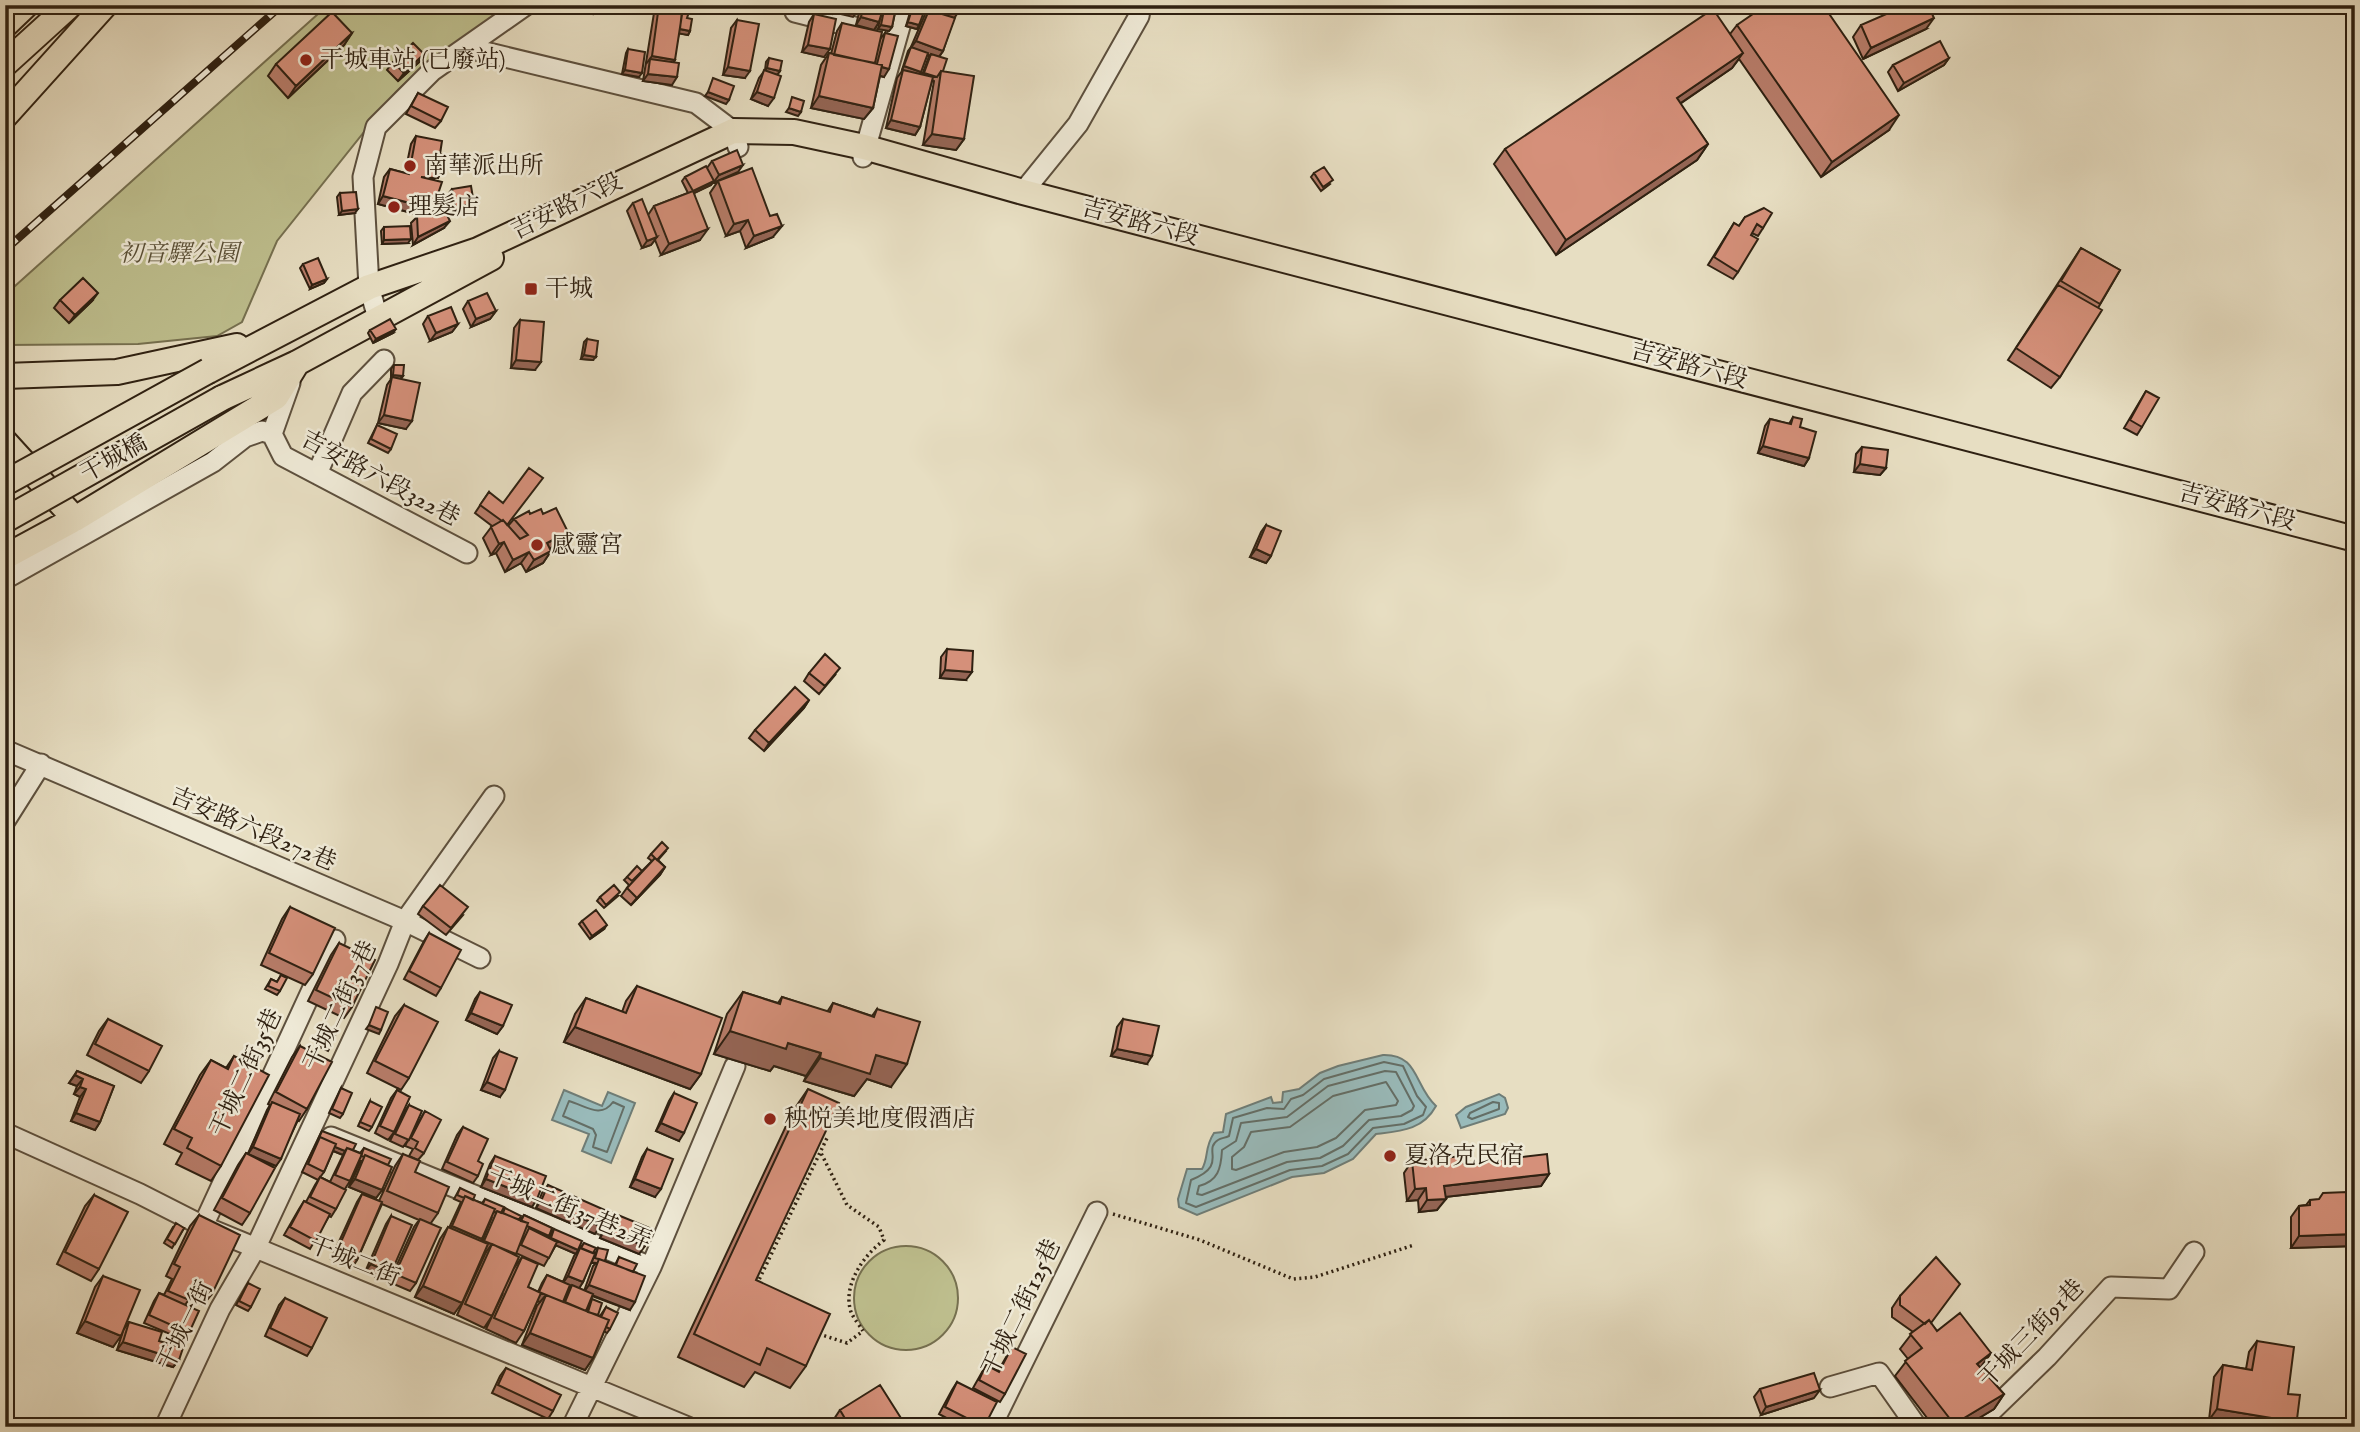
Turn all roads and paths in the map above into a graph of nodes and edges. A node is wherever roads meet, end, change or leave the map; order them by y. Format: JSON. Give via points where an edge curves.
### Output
{"nodes":[{"id":1,"x":26,"y":5,"type":"edge"},
{"id":2,"x":105,"y":5,"type":"edge"},
{"id":3,"x":526,"y":5,"type":"edge"},
{"id":4,"x":906,"y":5,"type":"edge"},
{"id":5,"x":1141,"y":5,"type":"edge"},
{"id":6,"x":62,"y":12,"type":"edge"},
{"id":7,"x":795,"y":12,"type":"dead end"},
{"id":8,"x":5,"y":25,"type":"edge"},
{"id":9,"x":897,"y":38,"type":"junction"},
{"id":10,"x":468,"y":48,"type":"junction"},
{"id":11,"x":5,"y":64,"type":"edge"},
{"id":12,"x":5,"y":116,"type":"edge"},
{"id":13,"x":735,"y":139,"type":"junction"},
{"id":14,"x":863,"y":152,"type":"junction"},
{"id":15,"x":1023,"y":192,"type":"junction"},
{"id":16,"x":369,"y":287,"type":"junction"},
{"id":17,"x":378,"y":318,"type":"junction"},
{"id":18,"x":265,"y":341,"type":"junction"},
{"id":19,"x":384,"y":360,"type":"dead end"},
{"id":20,"x":297,"y":362,"type":"junction"},
{"id":21,"x":208,"y":371,"type":"joint"},
{"id":22,"x":5,"y":376,"type":"edge"},
{"id":23,"x":222,"y":398,"type":"joint"},
{"id":24,"x":272,"y":434,"type":"junction"},
{"id":25,"x":5,"y":442,"type":"edge"},
{"id":26,"x":317,"y":474,"type":"junction"},
{"id":27,"x":5,"y":483,"type":"edge"},
{"id":28,"x":75,"y":519,"type":"junction"},
{"id":29,"x":5,"y":520,"type":"edge"},
{"id":30,"x":2355,"y":539,"type":"edge"},
{"id":31,"x":467,"y":553,"type":"dead end"},
{"id":32,"x":5,"y":557,"type":"edge"},
{"id":33,"x":5,"y":579,"type":"edge"},
{"id":34,"x":5,"y":750,"type":"edge"},
{"id":35,"x":41,"y":764,"type":"junction"},
{"id":36,"x":494,"y":796,"type":"dead end"},
{"id":37,"x":5,"y":821,"type":"edge"},
{"id":38,"x":405,"y":920,"type":"junction"},
{"id":39,"x":335,"y":940,"type":"edge"},
{"id":40,"x":480,"y":958,"type":"dead end"},
{"id":41,"x":735,"y":1066,"type":"dead end"},
{"id":42,"x":311,"y":1129,"type":"junction"},
{"id":43,"x":5,"y":1133,"type":"edge"},
{"id":44,"x":827,"y":1138,"type":"edge"},
{"id":45,"x":820,"y":1151,"type":"junction"},
{"id":46,"x":1097,"y":1212,"type":"joint"},
{"id":47,"x":203,"y":1226,"type":"junction"},
{"id":48,"x":1414,"y":1245,"type":"dead end"},
{"id":49,"x":255,"y":1249,"type":"junction"},
{"id":50,"x":2194,"y":1252,"type":"dead end"},
{"id":51,"x":651,"y":1267,"type":"junction"},
{"id":52,"x":755,"y":1288,"type":"edge"},
{"id":53,"x":810,"y":1329,"type":"edge"},
{"id":54,"x":593,"y":1385,"type":"junction"},
{"id":55,"x":1830,"y":1387,"type":"dead end"},
{"id":56,"x":165,"y":1427,"type":"edge"},
{"id":57,"x":572,"y":1427,"type":"edge"},
{"id":58,"x":688,"y":1427,"type":"edge"},
{"id":59,"x":992,"y":1427,"type":"edge"},
{"id":60,"x":1917,"y":1427,"type":"edge"},
{"id":61,"x":1975,"y":1427,"type":"edge"}],
"edges":[{"from":1,"to":8,"type":"main road"},
{"from":2,"to":12,"type":"main road"},
{"from":3,"to":10,"type":"street"},
{"from":4,"to":9,"type":"street"},
{"from":5,"to":15,"type":"street","via":[[1078,124]]},
{"from":6,"to":11,"type":"main road"},
{"from":7,"to":9,"type":"street"},
{"from":9,"to":14,"type":"street"},
{"from":10,"to":13,"type":"street","via":[[696,103]]},
{"from":10,"to":16,"type":"street","via":[[432,71],[376,127],[363,177]]},
{"from":13,"to":14,"type":"main road","name":"吉安路六段","via":[[794,132]]},
{"from":13,"to":16,"type":"main road","name":"吉安路六段","via":[[478,250]]},
{"from":13,"to":17,"type":"main road","name":"吉安路六段"},
{"from":14,"to":15,"type":"main road","name":"吉安路六段"},
{"from":15,"to":30,"type":"main road","name":"吉安路六段"},
{"from":16,"to":17,"type":"street"},
{"from":16,"to":18,"type":"main road","name":"吉安路六段"},
{"from":17,"to":20,"type":"main road","name":"吉安路六段"},
{"from":18,"to":21,"type":"main road","name":"吉安路六段"},
{"from":18,"to":22,"type":"main road","via":[[117,372]]},
{"from":19,"to":26,"type":"street","via":[[352,393]]},
{"from":20,"to":23,"type":"main road","name":"吉安路六段"},
{"from":20,"to":24,"type":"street","name":"吉安路六段322巷"},
{"from":20,"to":28,"type":"main road","via":[[276,397]]},
{"from":21,"to":27,"type":"main road","name":"干城橋","bridge":true},
{"from":23,"to":29,"type":"main road","name":"干城橋","bridge":true},
{"from":24,"to":26,"type":"street","name":"吉安路六段322巷","via":[[283,456]]},
{"from":24,"to":33,"type":"street","via":[[262,431],[245,437],[214,462]]},
{"from":25,"to":28,"type":"main road"},
{"from":26,"to":31,"type":"street","name":"吉安路六段322巷"},
{"from":28,"to":32,"type":"main road"},
{"from":34,"to":35,"type":"street","name":"吉安路六段272巷"},
{"from":35,"to":37,"type":"street"},
{"from":35,"to":38,"type":"street","name":"吉安路六段272巷"},
{"from":36,"to":38,"type":"street","name":"干城二街37巷"},
{"from":38,"to":40,"type":"street","name":"吉安路六段272巷"},
{"from":38,"to":42,"type":"street","name":"干城二街37巷"},
{"from":39,"to":47,"type":"street","name":"干城二街35巷"},
{"from":41,"to":51,"type":"street"},
{"from":42,"to":49,"type":"street","name":"干城二街37巷"},
{"from":42,"to":51,"type":"street","name":"干城二街37巷2弄"},
{"from":43,"to":47,"type":"street","name":"干城二街"},
{"from":44,"to":45,"type":"path"},
{"from":45,"to":52,"type":"path"},
{"from":45,"to":53,"type":"path","via":[[848,1205],[879,1227],[884,1240],[870,1250],[849,1295],[851,1313],[863,1331],[847,1343]]},
{"from":46,"to":48,"type":"path","via":[[1200,1240],[1293,1279],[1315,1278]]},
{"from":46,"to":59,"type":"street","name":"干城二街125巷"},
{"from":47,"to":49,"type":"street","name":"干城二街"},
{"from":49,"to":54,"type":"street","name":"干城二街"},
{"from":49,"to":56,"type":"street","name":"干城一街","via":[[220,1309]]},
{"from":50,"to":61,"type":"street","name":"干城三街91巷","via":[[2169,1289],[2111,1287],[2048,1357]]},
{"from":51,"to":54,"type":"street","name":"干城二街37巷2弄"},
{"from":54,"to":57,"type":"street","name":"干城二街37巷2弄"},
{"from":54,"to":58,"type":"street","name":"干城二街"},
{"from":55,"to":60,"type":"street","via":[[1879,1373]]}]}
